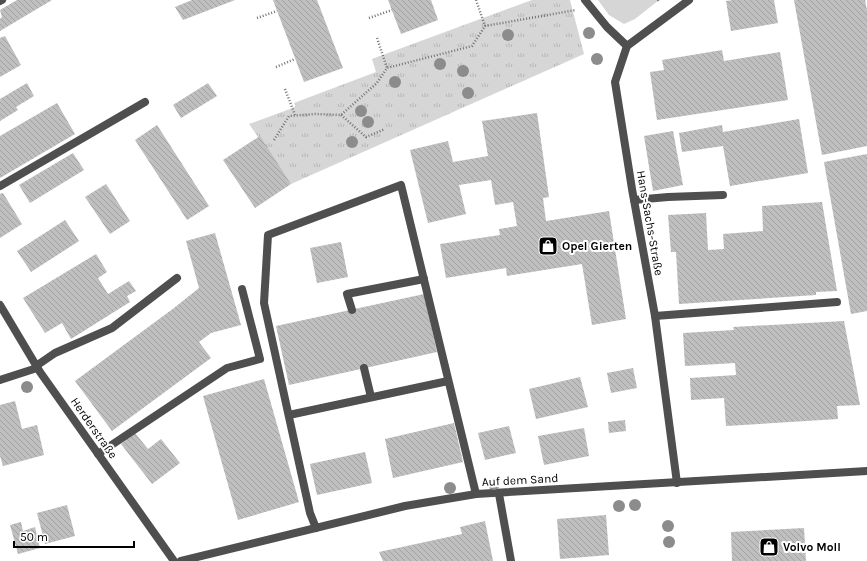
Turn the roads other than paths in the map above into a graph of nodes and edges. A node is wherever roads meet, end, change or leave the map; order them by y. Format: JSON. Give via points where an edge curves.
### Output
{"nodes":[{"id":1,"x":585,"y":0,"type":"edge"},
{"id":2,"x":689,"y":0,"type":"edge"},
{"id":3,"x":627,"y":46,"type":"junction"},
{"id":4,"x":145,"y":102,"type":"dead end"},
{"id":5,"x":0,"y":186,"type":"edge"},
{"id":6,"x":723,"y":195,"type":"dead end"},
{"id":7,"x":634,"y":200,"type":"junction"},
{"id":8,"x":177,"y":278,"type":"dead end"},
{"id":9,"x":424,"y":279,"type":"junction"},
{"id":10,"x":242,"y":289,"type":"dead end"},
{"id":11,"x":837,"y":302,"type":"dead end"},
{"id":12,"x":0,"y":305,"type":"edge"},
{"id":13,"x":352,"y":310,"type":"dead end"},
{"id":14,"x":655,"y":316,"type":"junction"},
{"id":15,"x":36,"y":367,"type":"junction"},
{"id":16,"x":364,"y":368,"type":"dead end"},
{"id":17,"x":0,"y":380,"type":"edge"},
{"id":18,"x":448,"y":381,"type":"junction"},
{"id":19,"x":371,"y":397,"type":"junction"},
{"id":20,"x":289,"y":415,"type":"junction"},
{"id":21,"x":98,"y":454,"type":"junction"},
{"id":22,"x":867,"y":472,"type":"edge"},
{"id":23,"x":677,"y":483,"type":"junction"},
{"id":24,"x":476,"y":494,"type":"junction"},
{"id":25,"x":499,"y":494,"type":"junction"},
{"id":26,"x":316,"y":528,"type":"junction"},
{"id":27,"x":174,"y":561,"type":"edge"},
{"id":28,"x":182,"y":561,"type":"edge"},
{"id":29,"x":511,"y":561,"type":"edge"}],
"edges":[{"from":1,"to":3,"type":"street"},
{"from":2,"to":3,"type":"street"},
{"from":3,"to":7,"type":"street","name":"Hans-Sachs-Straße","via":[[615,82]]},
{"from":4,"to":5,"type":"street"},
{"from":6,"to":7,"type":"street"},
{"from":7,"to":14,"type":"street","name":"Hans-Sachs-Straße"},
{"from":8,"to":15,"type":"street","via":[[112,328],[55,353]]},
{"from":9,"to":13,"type":"street","via":[[348,294]]},
{"from":9,"to":18,"type":"street"},
{"from":9,"to":20,"type":"street","via":[[401,185],[268,235],[264,303]]},
{"from":10,"to":21,"type":"street","via":[[260,359],[227,368]]},
{"from":11,"to":14,"type":"street"},
{"from":12,"to":15,"type":"street","name":"Herderstraße"},
{"from":14,"to":23,"type":"street","name":"Hans-Sachs-Straße"},
{"from":15,"to":17,"type":"street"},
{"from":15,"to":21,"type":"street","name":"Herderstraße"},
{"from":16,"to":19,"type":"street"},
{"from":18,"to":19,"type":"street"},
{"from":18,"to":24,"type":"street"},
{"from":19,"to":20,"type":"street"},
{"from":20,"to":26,"type":"street","via":[[310,513]]},
{"from":21,"to":27,"type":"street","name":"Herderstraße"},
{"from":22,"to":23,"type":"street","name":"Auf dem Sand"},
{"from":23,"to":25,"type":"street","name":"Auf dem Sand"},
{"from":24,"to":25,"type":"street","name":"Auf dem Sand"},
{"from":24,"to":26,"type":"street","name":"Auf dem Sand","via":[[405,506]]},
{"from":25,"to":29,"type":"street"},
{"from":26,"to":28,"type":"street","name":"Auf dem Sand"}]}
